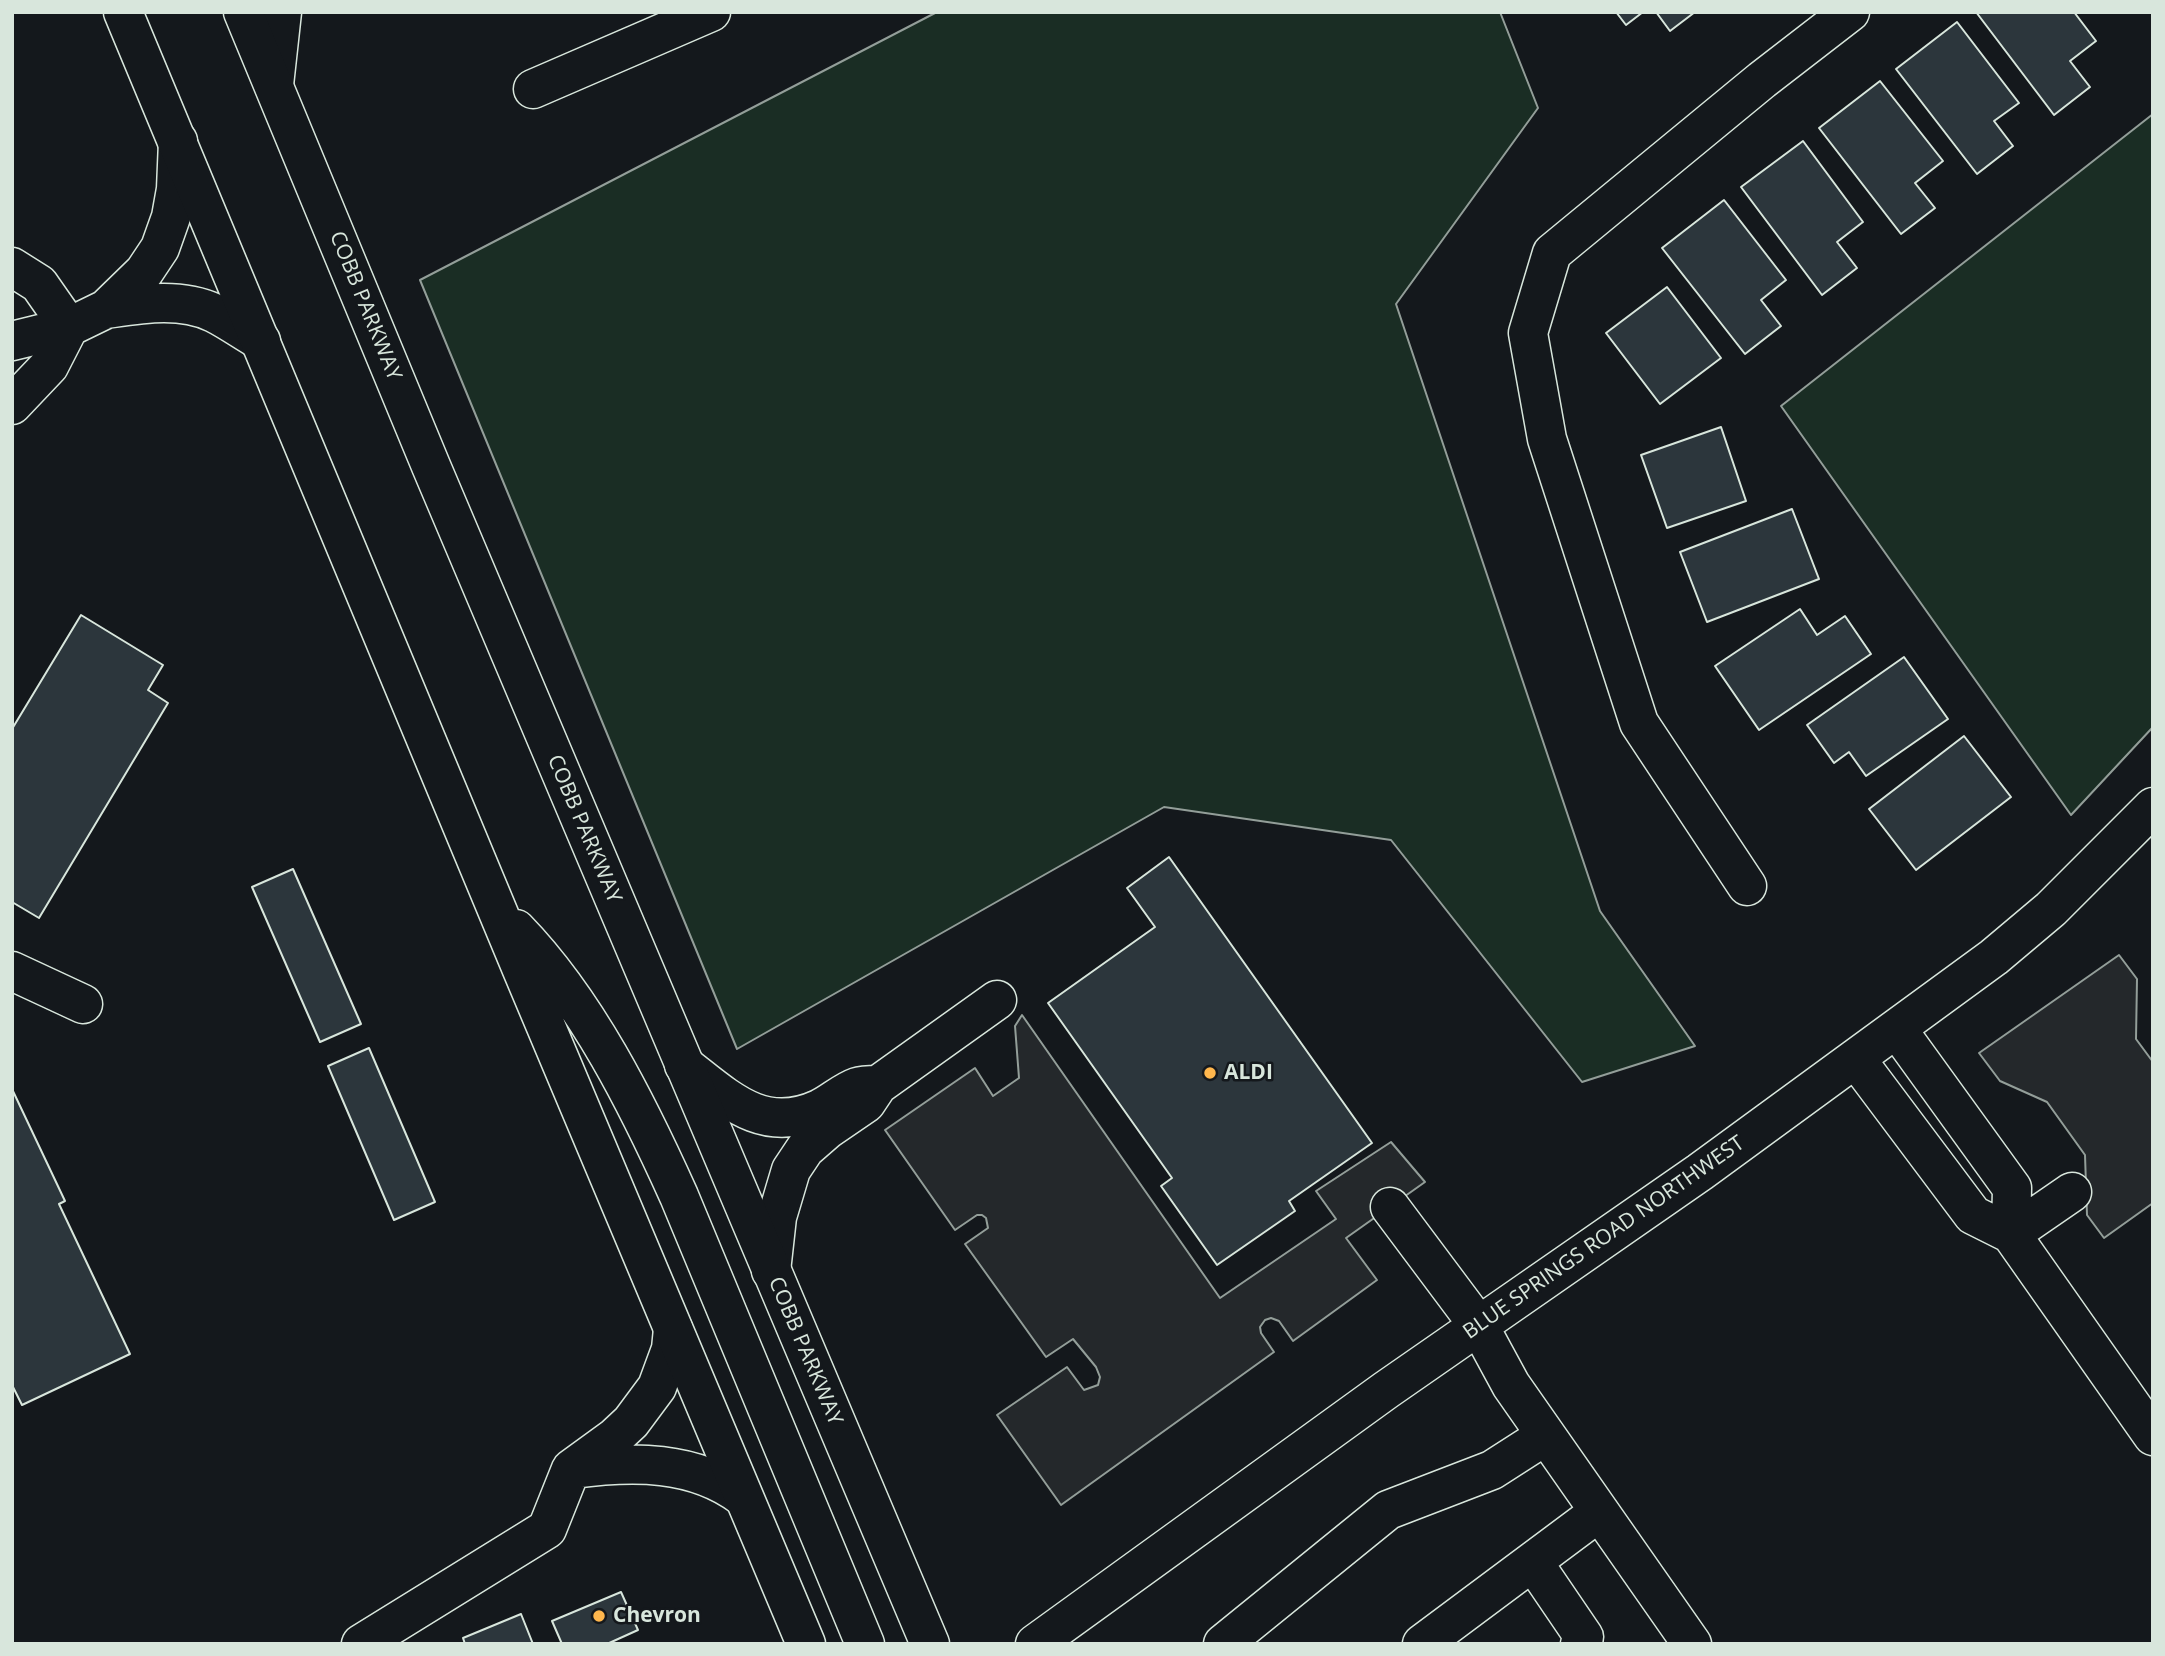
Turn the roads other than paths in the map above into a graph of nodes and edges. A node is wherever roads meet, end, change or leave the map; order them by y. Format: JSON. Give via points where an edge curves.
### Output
{"nodes":[{"id":1,"x":123,"y":12,"type":"edge"},
{"id":2,"x":243,"y":12,"type":"edge"},
{"id":3,"x":282,"y":12,"type":"edge"},
{"id":4,"x":711,"y":12,"type":"edge"},
{"id":5,"x":1850,"y":12,"type":"edge"},
{"id":6,"x":274,"y":85,"type":"junction"},
{"id":7,"x":533,"y":89,"type":"dead end"},
{"id":8,"x":178,"y":141,"type":"junction"},
{"id":9,"x":12,"y":267,"type":"edge"},
{"id":10,"x":106,"y":309,"type":"junction"},
{"id":11,"x":69,"y":327,"type":"junction"},
{"id":12,"x":12,"y":341,"type":"edge"},
{"id":13,"x":261,"y":341,"type":"junction"},
{"id":14,"x":12,"y":405,"type":"edge"},
{"id":15,"x":2153,"y":807,"type":"edge"},
{"id":16,"x":1747,"y":886,"type":"dead end"},
{"id":17,"x":498,"y":910,"type":"junction"},
{"id":18,"x":12,"y":971,"type":"edge"},
{"id":19,"x":997,"y":1000,"type":"dead end"},
{"id":20,"x":83,"y":1004,"type":"dead end"},
{"id":21,"x":1897,"y":1029,"type":"junction"},
{"id":22,"x":1856,"y":1059,"type":"junction"},
{"id":23,"x":684,"y":1065,"type":"junction"},
{"id":24,"x":878,"y":1085,"type":"junction"},
{"id":25,"x":2072,"y":1192,"type":"dead end"},
{"id":26,"x":1390,"y":1207,"type":"dead end"},
{"id":27,"x":2011,"y":1234,"type":"junction"},
{"id":28,"x":771,"y":1271,"type":"junction"},
{"id":29,"x":1479,"y":1326,"type":"junction"},
{"id":30,"x":673,"y":1329,"type":"junction"},
{"id":31,"x":1545,"y":1436,"type":"junction"},
{"id":32,"x":2153,"y":1436,"type":"edge"},
{"id":33,"x":571,"y":1469,"type":"junction"},
{"id":34,"x":743,"y":1497,"type":"junction"},
{"id":35,"x":1599,"y":1512,"type":"junction"},
{"id":36,"x":1533,"y":1562,"type":"junction"},
{"id":37,"x":361,"y":1644,"type":"edge"},
{"id":38,"x":806,"y":1644,"type":"edge"},
{"id":39,"x":865,"y":1644,"type":"edge"},
{"id":40,"x":930,"y":1644,"type":"edge"},
{"id":41,"x":1035,"y":1644,"type":"edge"},
{"id":42,"x":1223,"y":1644,"type":"edge"},
{"id":43,"x":1422,"y":1644,"type":"edge"},
{"id":44,"x":1580,"y":1644,"type":"edge"},
{"id":45,"x":1692,"y":1644,"type":"edge"}],
"edges":[{"from":1,"to":8,"type":"main road"},
{"from":2,"to":6,"type":"main road","name":"COBB PARKWAY"},
{"from":3,"to":6,"type":"main road"},
{"from":4,"to":7,"type":"main road"},
{"from":5,"to":16,"type":"main road","via":[[1552,253],[1528,333],[1547,439],[1639,723]]},
{"from":6,"to":23,"type":"main road","name":"COBB PARKWAY"},
{"from":8,"to":10,"type":"main road","via":[[176,190],[160,248],[145,272]]},
{"from":8,"to":13,"type":"main road"},
{"from":9,"to":11,"type":"main road","via":[[39,284]]},
{"from":10,"to":11,"type":"main road"},
{"from":10,"to":13,"type":"main road","via":[[180,304],[212,312]]},
{"from":11,"to":12,"type":"main road"},
{"from":11,"to":14,"type":"main road","via":[[49,366]]},
{"from":13,"to":17,"type":"main road"},
{"from":15,"to":21,"type":"main road","name":"BLUE SPRINGS ROAD NORTHWEST","via":[[2051,909]]},
{"from":17,"to":30,"type":"main road"},
{"from":17,"to":39,"type":"main road","via":[[538,951],[571,996],[649,1130]]},
{"from":18,"to":20,"type":"main road"},
{"from":19,"to":24,"type":"main road"},
{"from":21,"to":22,"type":"main road","name":"BLUE SPRINGS ROAD NORTHWEST"},
{"from":21,"to":27,"type":"main road","via":[[2012,1188]]},
{"from":22,"to":27,"type":"main road","via":[[1973,1215]]},
{"from":22,"to":29,"type":"main road","name":"BLUE SPRINGS ROAD NORTHWEST"},
{"from":23,"to":24,"type":"main road","via":[[737,1105],[766,1117],[790,1118],[858,1087]]},
{"from":23,"to":28,"type":"main road","name":"COBB PARKWAY"},
{"from":24,"to":28,"type":"main road","via":[[866,1103],[805,1149],[790,1170],[777,1217]]},
{"from":25,"to":27,"type":"main road"},
{"from":26,"to":29,"type":"main road"},
{"from":27,"to":32,"type":"main road"},
{"from":28,"to":40,"type":"main road","name":"COBB PARKWAY"},
{"from":29,"to":31,"type":"main road"},
{"from":29,"to":41,"type":"main road","name":"BLUE SPRINGS ROAD NORTHWEST"},
{"from":30,"to":33,"type":"main road","via":[[666,1368],[645,1405],[615,1437]]},
{"from":30,"to":34,"type":"main road"},
{"from":31,"to":35,"type":"main road"},
{"from":31,"to":42,"type":"main road","via":[[1492,1470],[1388,1510]]},
{"from":33,"to":34,"type":"main road","via":[[650,1464],[707,1476]]},
{"from":33,"to":37,"type":"main road","via":[[547,1530]]},
{"from":34,"to":38,"type":"main road"},
{"from":35,"to":36,"type":"main road"},
{"from":35,"to":45,"type":"main road"},
{"from":36,"to":43,"type":"main road"},
{"from":36,"to":44,"type":"main road","via":[[1584,1637]]}]}
